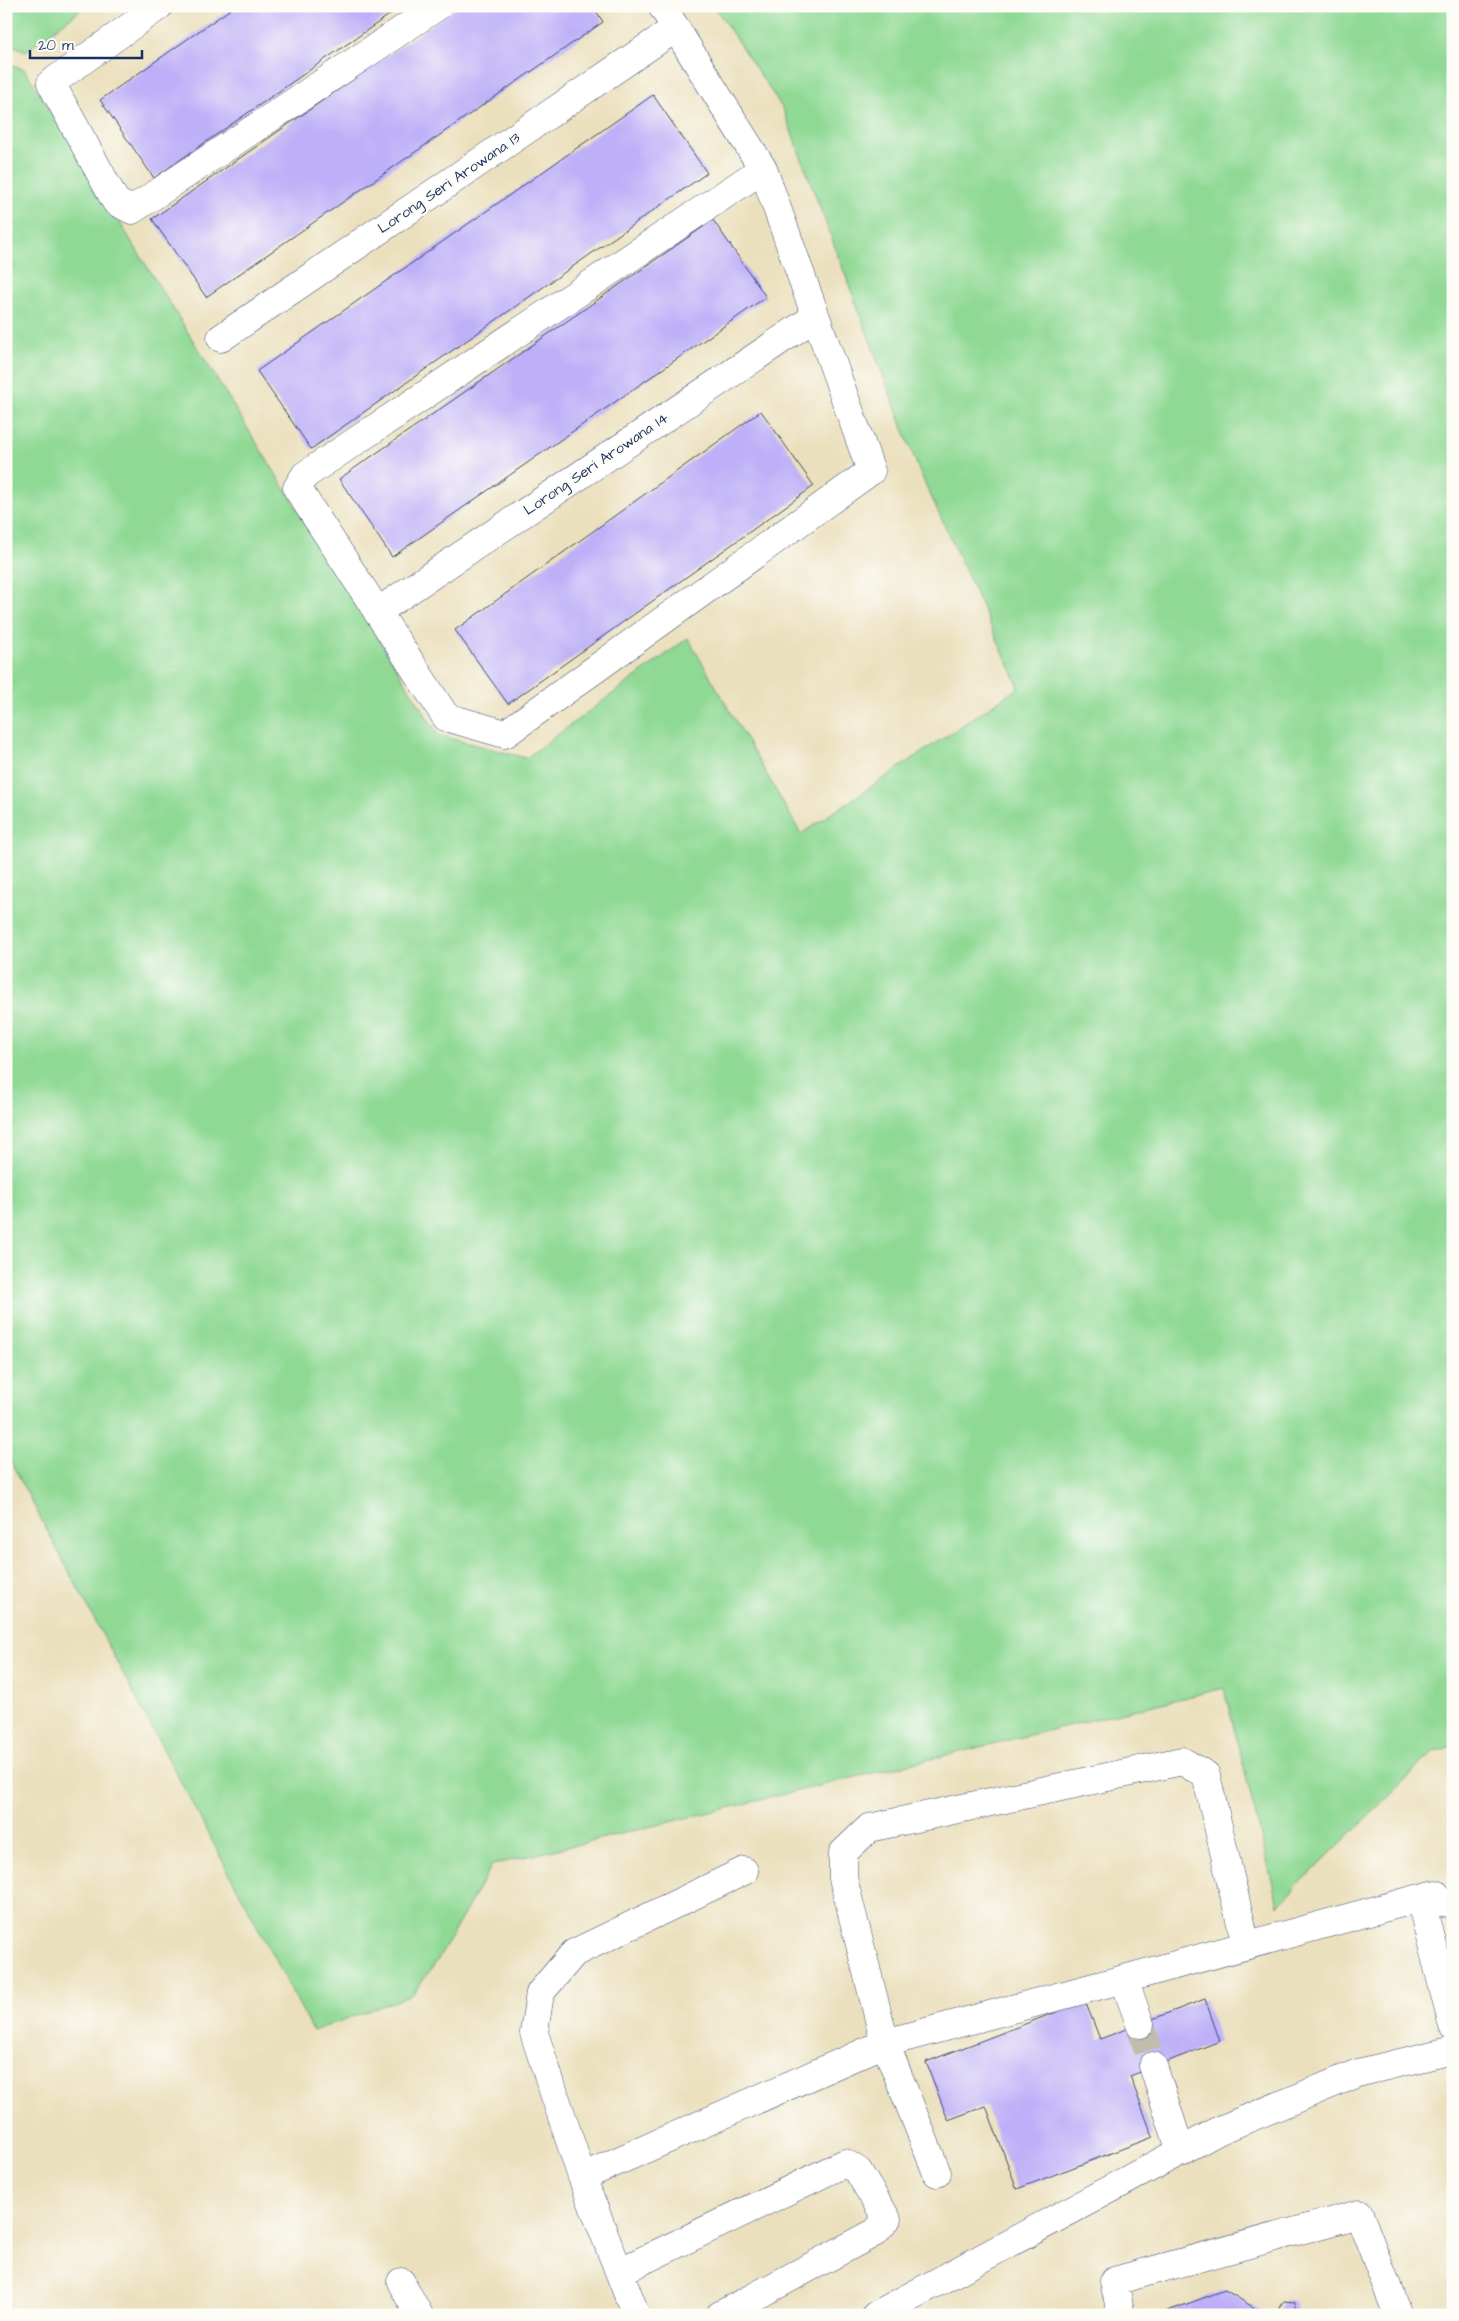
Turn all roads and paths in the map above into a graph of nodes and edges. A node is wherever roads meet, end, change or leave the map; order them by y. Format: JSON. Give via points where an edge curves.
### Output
{"nodes":[{"id":1,"x":159,"y":6,"type":"edge"},
{"id":2,"x":438,"y":6,"type":"edge"},
{"id":3,"x":669,"y":17,"type":"edge"},
{"id":4,"x":764,"y":169,"type":"junction"},
{"id":5,"x":814,"y":317,"type":"junction"},
{"id":6,"x":222,"y":338,"type":"dead end"},
{"id":7,"x":377,"y":612,"type":"junction"},
{"id":8,"x":744,"y":1872,"type":"dead end"},
{"id":9,"x":1453,"y":1890,"type":"edge"},
{"id":10,"x":1420,"y":1898,"type":"junction"},
{"id":11,"x":1453,"y":1905,"type":"edge"},
{"id":12,"x":1246,"y":1945,"type":"junction"},
{"id":13,"x":1124,"y":1978,"type":"junction"},
{"id":14,"x":1140,"y":2024,"type":"tunnel mouth"},
{"id":15,"x":1453,"y":2026,"type":"edge"},
{"id":16,"x":886,"y":2043,"type":"junction"},
{"id":17,"x":1453,"y":2050,"type":"edge"},
{"id":18,"x":1153,"y":2066,"type":"tunnel mouth"},
{"id":19,"x":1181,"y":2152,"type":"junction"},
{"id":20,"x":936,"y":2173,"type":"dead end"},
{"id":21,"x":582,"y":2177,"type":"junction"},
{"id":22,"x":620,"y":2272,"type":"junction"},
{"id":23,"x":401,"y":2282,"type":"dead end"},
{"id":24,"x":419,"y":2315,"type":"edge"},
{"id":25,"x":636,"y":2315,"type":"edge"},
{"id":26,"x":720,"y":2315,"type":"edge"},
{"id":27,"x":876,"y":2315,"type":"edge"},
{"id":28,"x":1121,"y":2315,"type":"edge"},
{"id":29,"x":1398,"y":2315,"type":"edge"}],
"edges":[{"from":1,"to":2,"type":"street","via":[[51,83],[116,202],[132,210]]},
{"from":3,"to":4,"type":"street"},
{"from":3,"to":6,"type":"street","name":"Lorong Seri Arowana 13"},
{"from":4,"to":5,"type":"street"},
{"from":4,"to":7,"type":"street","via":[[305,475],[297,488]]},
{"from":5,"to":7,"type":"street","name":"Lorong Seri Arowana 14"},
{"from":5,"to":7,"type":"street","via":[[871,471],[505,734],[446,717]]},
{"from":8,"to":21,"type":"street","via":[[574,1953],[540,1993],[534,2033]]},
{"from":9,"to":10,"type":"street"},
{"from":10,"to":11,"type":"street"},
{"from":10,"to":12,"type":"street"},
{"from":10,"to":15,"type":"street"},
{"from":12,"to":13,"type":"street"},
{"from":12,"to":16,"type":"street","via":[[1206,1775],[1182,1761],[869,1828],[843,1853],[843,1878]]},
{"from":13,"to":14,"type":"street"},
{"from":13,"to":16,"type":"street"},
{"from":16,"to":20,"type":"street"},
{"from":16,"to":21,"type":"street"},
{"from":17,"to":19,"type":"street","via":[[1358,2073],[1220,2130]]},
{"from":18,"to":19,"type":"street"},
{"from":19,"to":27,"type":"street"},
{"from":21,"to":22,"type":"street"},
{"from":22,"to":25,"type":"street"},
{"from":22,"to":26,"type":"street","via":[[845,2163],[858,2171],[887,2219],[876,2232]]},
{"from":23,"to":24,"type":"street"},
{"from":28,"to":29,"type":"street","via":[[1114,2281],[1359,2214]]}]}
